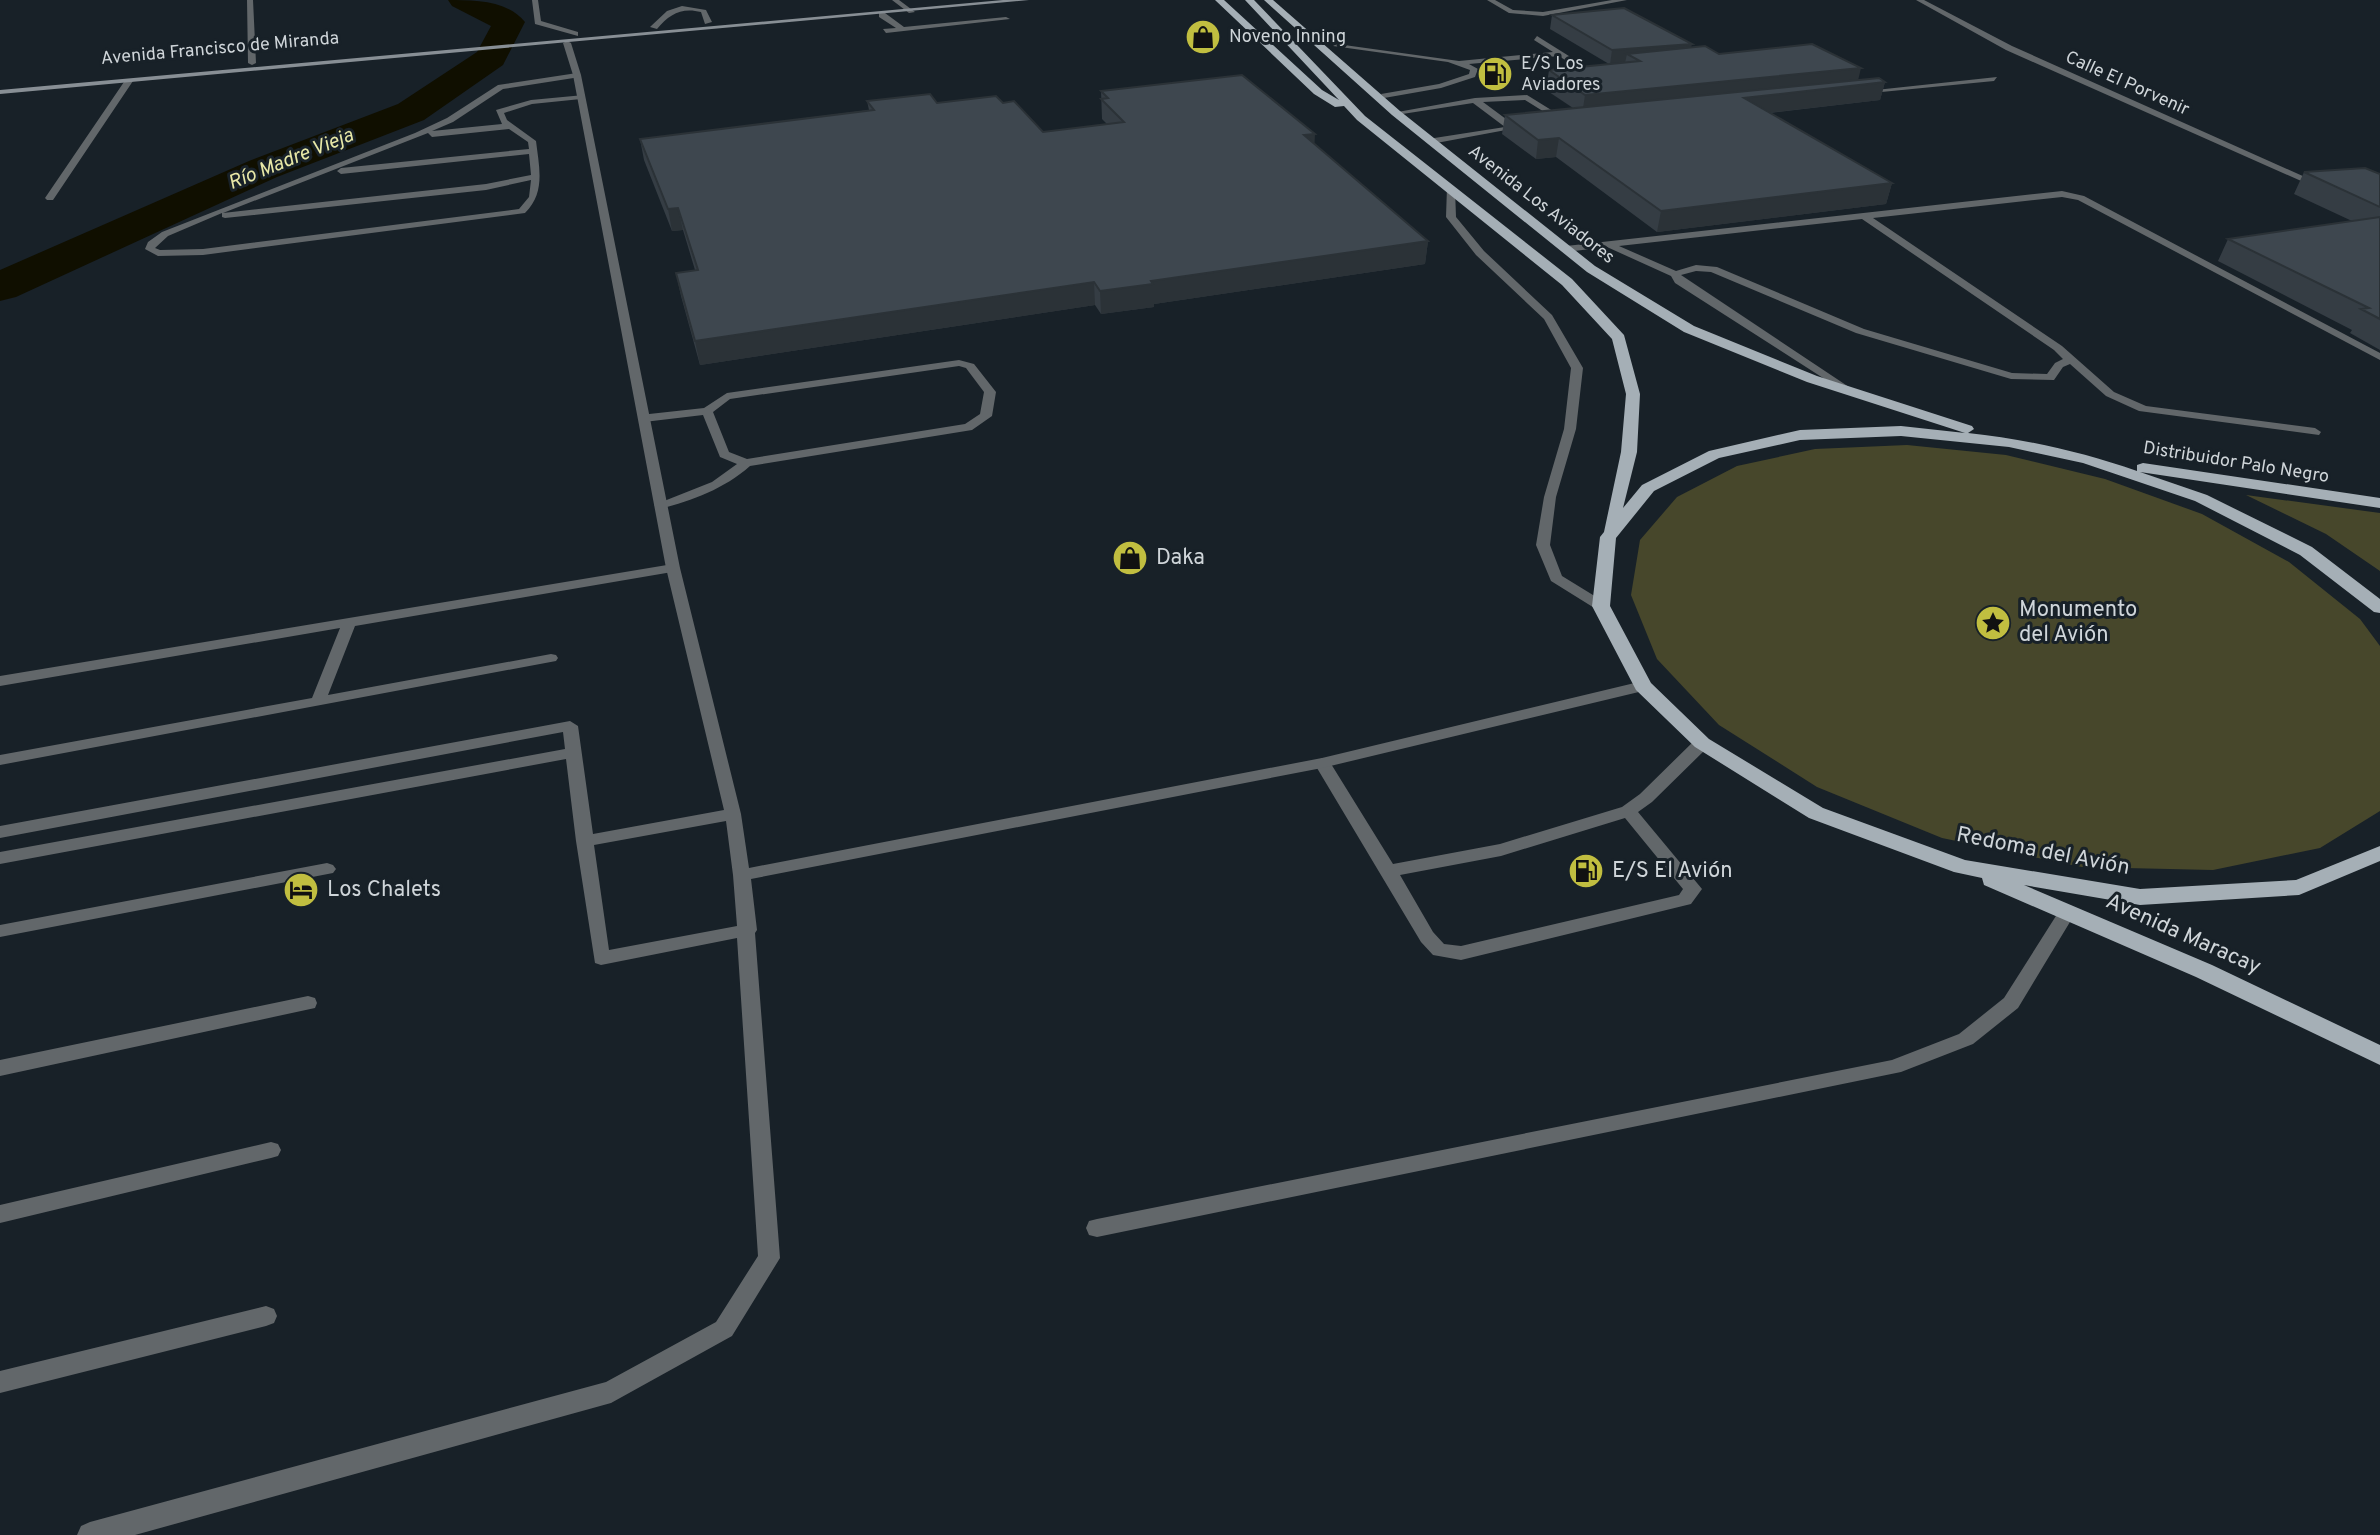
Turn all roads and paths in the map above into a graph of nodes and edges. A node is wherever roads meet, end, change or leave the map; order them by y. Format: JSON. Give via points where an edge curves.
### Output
{"nodes":[{"id":1,"x":250,"y":0,"type":"edge"},
{"id":2,"x":535,"y":0,"type":"edge"},
{"id":3,"x":948,"y":0,"type":"edge"},
{"id":4,"x":1026,"y":0,"type":"edge"},
{"id":5,"x":1219,"y":0,"type":"edge"},
{"id":6,"x":1249,"y":0,"type":"edge"},
{"id":7,"x":1268,"y":0,"type":"edge"},
{"id":8,"x":1490,"y":0,"type":"edge"},
{"id":9,"x":1624,"y":0,"type":"edge"},
{"id":10,"x":1919,"y":0,"type":"edge"},
{"id":11,"x":898,"y":2,"type":"edge"},
{"id":12,"x":911,"y":12,"type":"junction"},
{"id":13,"x":882,"y":15,"type":"junction"},
{"id":14,"x":1006,"y":19,"type":"dead end"},
{"id":15,"x":708,"y":22,"type":"junction"},
{"id":16,"x":1302,"y":23,"type":"junction"},
{"id":17,"x":654,"y":27,"type":"junction"},
{"id":18,"x":902,"y":29,"type":"junction"},
{"id":19,"x":886,"y":31,"type":"dead end"},
{"id":20,"x":571,"y":38,"type":"junction"},
{"id":21,"x":1537,"y":38,"type":"dead end"},
{"id":22,"x":1337,"y":46,"type":"junction"},
{"id":23,"x":441,"y":49,"type":"junction"},
{"id":24,"x":1560,"y":54,"type":"junction"},
{"id":25,"x":252,"y":63,"type":"junction"},
{"id":26,"x":1459,"y":63,"type":"junction"},
{"id":27,"x":1613,"y":70,"type":"edge"},
{"id":28,"x":577,"y":75,"type":"junction"},
{"id":29,"x":1994,"y":79,"type":"dead end"},
{"id":30,"x":129,"y":81,"type":"junction"},
{"id":31,"x":0,"y":83,"type":"edge"},
{"id":32,"x":0,"y":92,"type":"edge"},
{"id":33,"x":1851,"y":93,"type":"edge"},
{"id":34,"x":1384,"y":96,"type":"junction"},
{"id":35,"x":581,"y":97,"type":"junction"},
{"id":36,"x":1475,"y":100,"type":"junction"},
{"id":37,"x":1396,"y":113,"type":"junction"},
{"id":38,"x":1361,"y":118,"type":"junction"},
{"id":39,"x":1582,"y":120,"type":"edge"},
{"id":40,"x":1566,"y":121,"type":"junction"},
{"id":41,"x":1552,"y":123,"type":"edge"},
{"id":42,"x":1538,"y":124,"type":"edge"},
{"id":43,"x":510,"y":126,"type":"junction"},
{"id":44,"x":1511,"y":127,"type":"junction"},
{"id":45,"x":418,"y":135,"type":"junction"},
{"id":46,"x":1431,"y":141,"type":"junction"},
{"id":47,"x":533,"y":151,"type":"junction"},
{"id":48,"x":320,"y":173,"type":"junction"},
{"id":49,"x":535,"y":177,"type":"junction"},
{"id":50,"x":2326,"y":188,"type":"edge"},
{"id":51,"x":1450,"y":189,"type":"junction"},
{"id":52,"x":50,"y":198,"type":"dead end"},
{"id":53,"x":1864,"y":216,"type":"junction"},
{"id":54,"x":203,"y":217,"type":"junction"},
{"id":55,"x":1608,"y":245,"type":"junction"},
{"id":56,"x":1566,"y":249,"type":"junction"},
{"id":57,"x":1675,"y":274,"type":"junction"},
{"id":58,"x":2380,"y":357,"type":"edge"},
{"id":59,"x":2071,"y":359,"type":"junction"},
{"id":60,"x":1848,"y":391,"type":"junction"},
{"id":61,"x":707,"y":411,"type":"junction"},
{"id":62,"x":644,"y":418,"type":"junction"},
{"id":63,"x":2315,"y":432,"type":"dead end"},
{"id":64,"x":2009,"y":442,"type":"junction"},
{"id":65,"x":2087,"y":459,"type":"junction"},
{"id":66,"x":746,"y":463,"type":"junction"},
{"id":67,"x":2380,"y":503,"type":"edge"},
{"id":68,"x":660,"y":505,"type":"junction"},
{"id":69,"x":1608,"y":537,"type":"junction"},
{"id":70,"x":673,"y":568,"type":"junction"},
{"id":71,"x":1601,"y":606,"type":"junction"},
{"id":72,"x":2380,"y":608,"type":"edge"},
{"id":73,"x":349,"y":623,"type":"junction"},
{"id":74,"x":551,"y":658,"type":"dead end"},
{"id":75,"x":0,"y":681,"type":"edge"},
{"id":76,"x":1643,"y":686,"type":"junction"},
{"id":77,"x":318,"y":701,"type":"junction"},
{"id":78,"x":1702,"y":743,"type":"junction"},
{"id":79,"x":469,"y":745,"type":"junction"},
{"id":80,"x":572,"y":753,"type":"junction"},
{"id":81,"x":0,"y":760,"type":"edge"},
{"id":82,"x":1322,"y":763,"type":"junction"},
{"id":83,"x":465,"y":772,"type":"junction"},
{"id":84,"x":301,"y":776,"type":"junction"},
{"id":85,"x":292,"y":804,"type":"junction"},
{"id":86,"x":1628,"y":811,"type":"junction"},
{"id":87,"x":733,"y":814,"type":"junction"},
{"id":88,"x":0,"y":832,"type":"edge"},
{"id":89,"x":584,"y":841,"type":"junction"},
{"id":90,"x":2380,"y":853,"type":"edge"},
{"id":91,"x":0,"y":858,"type":"edge"},
{"id":92,"x":1962,"y":867,"type":"junction"},
{"id":93,"x":327,"y":869,"type":"dead end"},
{"id":94,"x":1389,"y":871,"type":"junction"},
{"id":95,"x":742,"y":875,"type":"junction"},
{"id":96,"x":2067,"y":912,"type":"junction"},
{"id":97,"x":748,"y":930,"type":"junction"},
{"id":98,"x":0,"y":931,"type":"edge"},
{"id":99,"x":308,"y":1003,"type":"dead end"},
{"id":100,"x":2380,"y":1056,"type":"edge"},
{"id":101,"x":0,"y":1068,"type":"edge"},
{"id":102,"x":271,"y":1150,"type":"dead end"},
{"id":103,"x":0,"y":1214,"type":"edge"},
{"id":104,"x":1097,"y":1228,"type":"dead end"},
{"id":105,"x":266,"y":1316,"type":"dead end"},
{"id":106,"x":0,"y":1382,"type":"edge"},
{"id":107,"x":90,"y":1535,"type":"edge"}],
"edges":[{"from":1,"to":25,"type":"street"},
{"from":2,"to":20,"type":"street","via":[[538,22]]},
{"from":3,"to":11,"type":"main road"},
{"from":4,"to":12,"type":"main road"},
{"from":5,"to":38,"type":"main road","via":[[1318,92]]},
{"from":6,"to":38,"type":"main road","name":"Avenida Los Aviadores"},
{"from":7,"to":16,"type":"main road","name":"Avenida Los Aviadores"},
{"from":8,"to":9,"type":"street","via":[[1526,14]]},
{"from":10,"to":50,"type":"street","name":"Calle El Porvenir","via":[[2023,55]]},
{"from":11,"to":12,"type":"street"},
{"from":11,"to":15,"type":"main road"},
{"from":12,"to":13,"type":"main road"},
{"from":13,"to":18,"type":"street"},
{"from":13,"to":20,"type":"main road"},
{"from":14,"to":18,"type":"street"},
{"from":15,"to":17,"type":"main road"},
{"from":15,"to":17,"type":"street","via":[[704,11],[691,8],[667,12]]},
{"from":16,"to":22,"type":"main road"},
{"from":16,"to":37,"type":"main road","name":"Avenida Los Aviadores"},
{"from":17,"to":20,"type":"main road"},
{"from":18,"to":19,"type":"street"},
{"from":20,"to":23,"type":"main road"},
{"from":20,"to":28,"type":"street"},
{"from":21,"to":24,"type":"street"},
{"from":22,"to":26,"type":"street"},
{"from":22,"to":34,"type":"main road"},
{"from":23,"to":25,"type":"main road","name":"Avenida Francisco de Miranda"},
{"from":23,"to":30,"type":"main road","name":"Avenida Francisco de Miranda"},
{"from":24,"to":26,"type":"street"},
{"from":24,"to":27,"type":"street","via":[[1586,70]]},
{"from":25,"to":31,"type":"main road","name":"Avenida Francisco de Miranda"},
{"from":26,"to":34,"type":"street","via":[[1474,69],[1472,75]]},
{"from":28,"to":35,"type":"street"},
{"from":28,"to":45,"type":"street","via":[[501,87]]},
{"from":29,"to":33,"type":"street"},
{"from":30,"to":32,"type":"main road","name":"Avenida Francisco de Miranda"},
{"from":30,"to":52,"type":"street"},
{"from":34,"to":37,"type":"main road"},
{"from":35,"to":43,"type":"street","via":[[510,106],[499,112]]},
{"from":35,"to":62,"type":"street"},
{"from":36,"to":37,"type":"street"},
{"from":36,"to":40,"type":"street","via":[[1527,97]]},
{"from":36,"to":44,"type":"street"},
{"from":37,"to":46,"type":"main road","name":"Avenida Los Aviadores"},
{"from":38,"to":51,"type":"main road","name":"Avenida Los Aviadores"},
{"from":39,"to":40,"type":"street"},
{"from":40,"to":41,"type":"street"},
{"from":42,"to":44,"type":"street"},
{"from":43,"to":45,"type":"street"},
{"from":43,"to":47,"type":"street","via":[[532,141]]},
{"from":44,"to":46,"type":"street"},
{"from":45,"to":48,"type":"street"},
{"from":46,"to":56,"type":"main road","name":"Avenida Los Aviadores"},
{"from":47,"to":48,"type":"street"},
{"from":47,"to":49,"type":"street"},
{"from":48,"to":54,"type":"street"},
{"from":49,"to":54,"type":"street","via":[[471,189]]},
{"from":49,"to":54,"type":"street","via":[[532,204],[507,215],[203,252],[150,249],[165,234]]},
{"from":51,"to":69,"type":"main road","name":"Avenida Los Aviadores","via":[[1567,282],[1619,338],[1633,394],[1629,452]]},
{"from":51,"to":71,"type":"street","via":[[1451,217],[1480,253],[1548,317],[1577,368],[1570,429],[1550,497],[1543,545],[1556,578]]},
{"from":53,"to":55,"type":"street"},
{"from":53,"to":58,"type":"street","via":[[2073,196]]},
{"from":53,"to":59,"type":"street"},
{"from":55,"to":56,"type":"street"},
{"from":55,"to":57,"type":"street"},
{"from":56,"to":60,"type":"main road","name":"Avenida Los Aviadores","via":[[1689,329]]},
{"from":57,"to":59,"type":"street","via":[[1713,269],[1860,331],[2011,376],[2050,378]]},
{"from":57,"to":60,"type":"street"},
{"from":59,"to":63,"type":"street","via":[[2110,394],[2143,409]]},
{"from":60,"to":64,"type":"main road","name":"Avenida Los Aviadores"},
{"from":61,"to":62,"type":"street"},
{"from":61,"to":66,"type":"street","via":[[724,454]]},
{"from":61,"to":66,"type":"street","via":[[727,396],[949,363],[970,366],[990,392],[986,416],[968,427]]},
{"from":62,"to":68,"type":"street"},
{"from":64,"to":65,"type":"main road"},
{"from":64,"to":69,"type":"main road","via":[[1901,431],[1815,434],[1714,454],[1648,488]]},
{"from":65,"to":67,"type":"main road","name":"Distribuidor Palo Negro"},
{"from":65,"to":72,"type":"main road","via":[[2201,498],[2306,551]]},
{"from":66,"to":68,"type":"street","via":[[706,491]]},
{"from":68,"to":70,"type":"street"},
{"from":69,"to":71,"type":"main road"},
{"from":70,"to":73,"type":"street"},
{"from":70,"to":87,"type":"street"},
{"from":71,"to":76,"type":"main road","name":"Redoma del Avión"},
{"from":73,"to":75,"type":"street"},
{"from":73,"to":77,"type":"street"},
{"from":74,"to":77,"type":"street"},
{"from":76,"to":78,"type":"main road","name":"Redoma del Avión"},
{"from":76,"to":82,"type":"street"},
{"from":77,"to":81,"type":"street"},
{"from":78,"to":86,"type":"street"},
{"from":78,"to":92,"type":"main road","name":"Redoma del Avión","via":[[1816,813]]},
{"from":79,"to":80,"type":"street","via":[[570,726]]},
{"from":79,"to":83,"type":"street"},
{"from":79,"to":84,"type":"street"},
{"from":80,"to":83,"type":"street"},
{"from":80,"to":89,"type":"street"},
{"from":82,"to":94,"type":"street"},
{"from":82,"to":95,"type":"street"},
{"from":83,"to":85,"type":"street"},
{"from":84,"to":85,"type":"street"},
{"from":84,"to":88,"type":"street"},
{"from":85,"to":91,"type":"street"},
{"from":86,"to":94,"type":"street","via":[[1501,850]]},
{"from":86,"to":94,"type":"street","via":[[1685,876],[1693,889],[1685,900],[1461,953],[1439,950],[1427,937]]},
{"from":87,"to":89,"type":"street"},
{"from":87,"to":95,"type":"street"},
{"from":89,"to":97,"type":"street","via":[[601,958]]},
{"from":90,"to":92,"type":"main road","name":"Redoma del Avión","via":[[2299,887],[2140,897]]},
{"from":92,"to":96,"type":"main road","name":"Avenida Maracay"},
{"from":93,"to":98,"type":"street"},
{"from":95,"to":97,"type":"street"},
{"from":96,"to":100,"type":"main road","name":"Avenida Maracay"},
{"from":96,"to":104,"type":"street","via":[[2011,1003],[1966,1039],[1894,1067]]},
{"from":97,"to":107,"type":"street","via":[[769,1258],[724,1329],[611,1392]]},
{"from":99,"to":101,"type":"street"},
{"from":102,"to":103,"type":"street"},
{"from":105,"to":106,"type":"street"}]}
